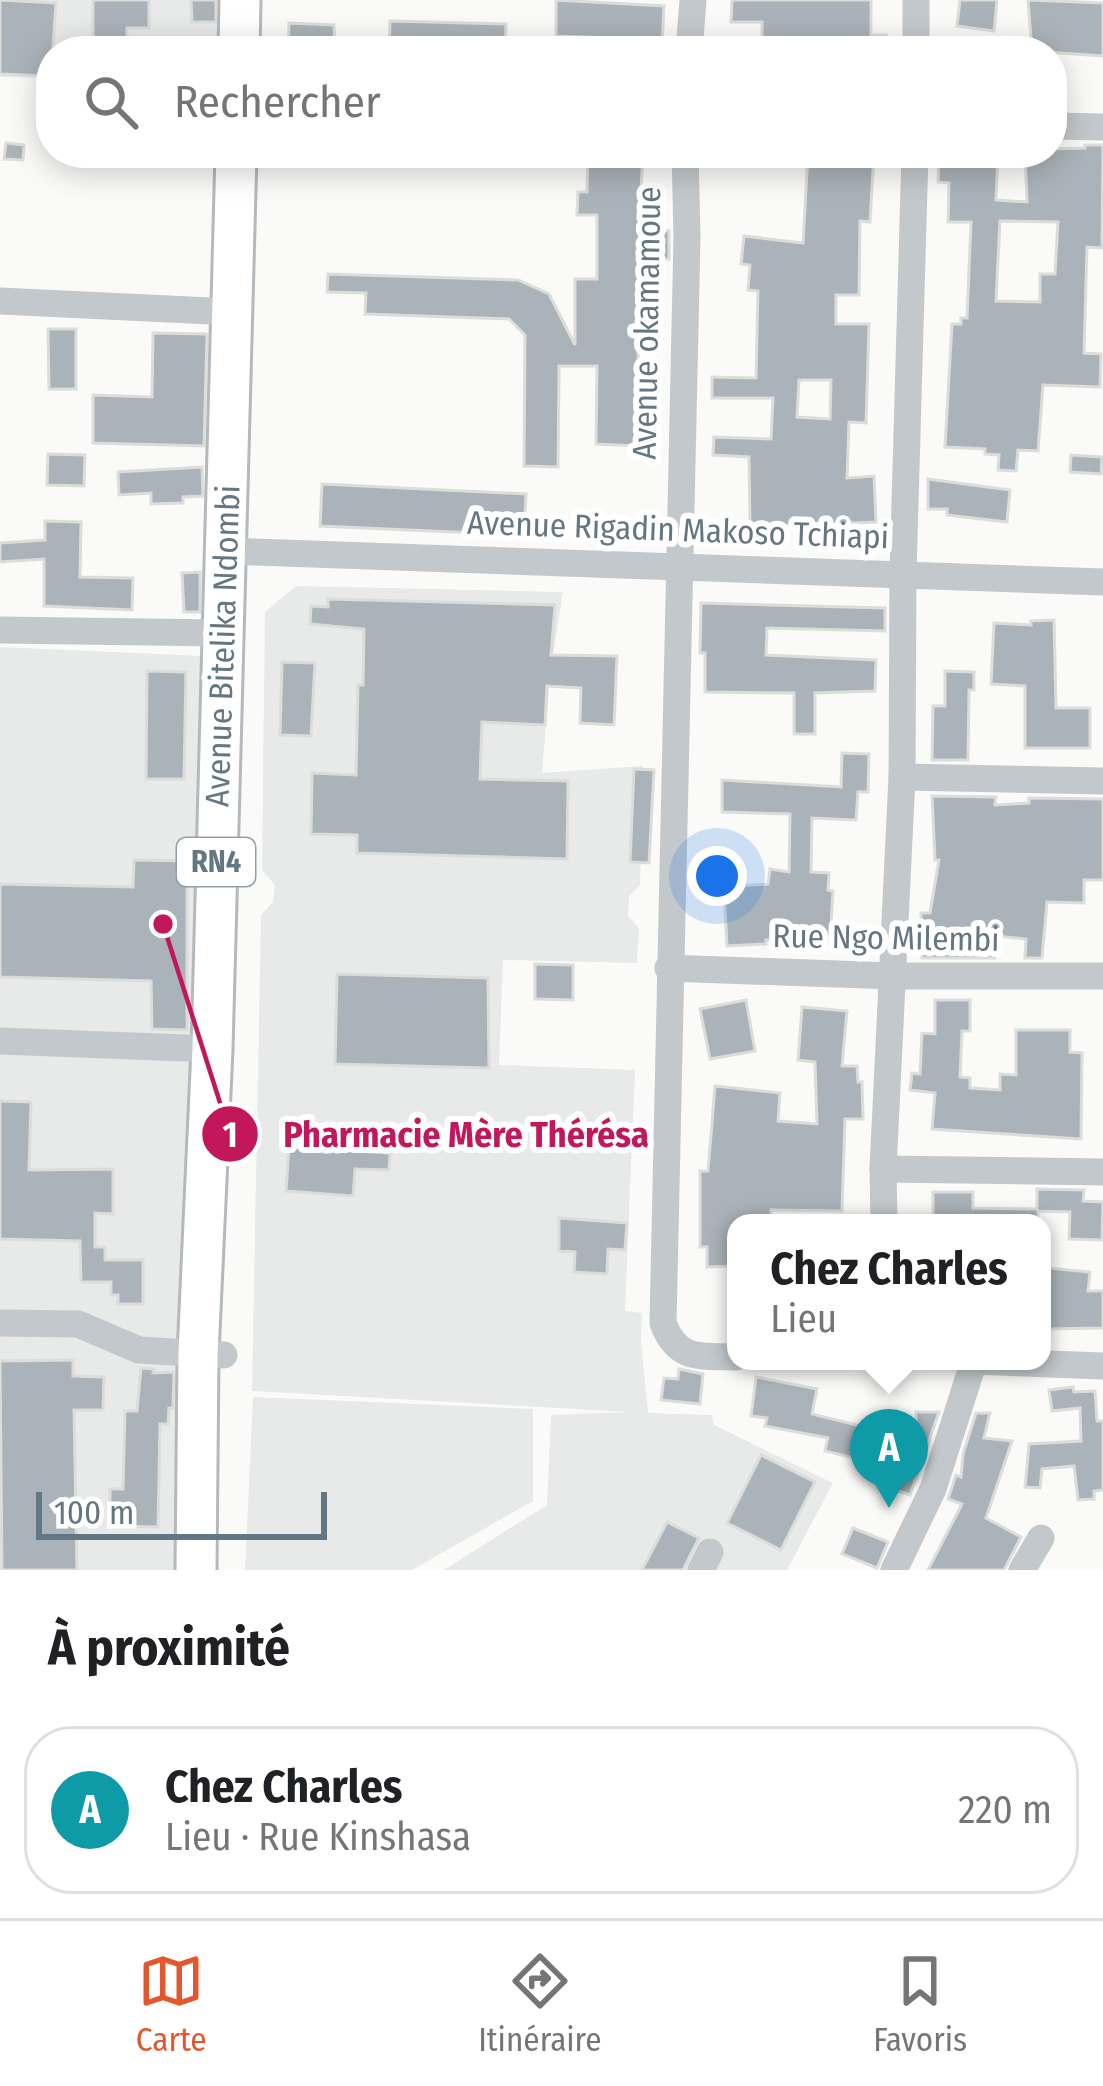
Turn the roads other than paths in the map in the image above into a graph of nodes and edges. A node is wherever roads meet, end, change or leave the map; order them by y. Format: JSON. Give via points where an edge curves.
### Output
{"nodes":[{"id":1,"x":240,"y":0,"type":"edge"},
{"id":2,"x":262,"y":0,"type":"edge"},
{"id":3,"x":694,"y":0,"type":"edge"},
{"id":4,"x":916,"y":0,"type":"edge"},
{"id":5,"x":239,"y":36,"type":"edge"},
{"id":6,"x":261,"y":36,"type":"edge"},
{"id":7,"x":690,"y":36,"type":"edge"},
{"id":8,"x":916,"y":36,"type":"edge"},
{"id":9,"x":1067,"y":126,"type":"edge"},
{"id":10,"x":1103,"y":127,"type":"edge"},
{"id":11,"x":236,"y":168,"type":"edge"},
{"id":12,"x":258,"y":168,"type":"edge"},
{"id":13,"x":685,"y":168,"type":"edge"},
{"id":14,"x":915,"y":168,"type":"edge"},
{"id":15,"x":0,"y":301,"type":"edge"},
{"id":16,"x":232,"y":312,"type":"junction"},
{"id":17,"x":238,"y":551,"type":"junction"},
{"id":18,"x":678,"y":565,"type":"junction"},
{"id":19,"x":903,"y":573,"type":"junction"},
{"id":20,"x":1103,"y":582,"type":"edge"},
{"id":21,"x":0,"y":630,"type":"edge"},
{"id":22,"x":224,"y":633,"type":"junction"},
{"id":23,"x":902,"y":777,"type":"junction"},
{"id":24,"x":1103,"y":781,"type":"edge"},
{"id":25,"x":668,"y":968,"type":"junction"},
{"id":26,"x":893,"y":976,"type":"junction"},
{"id":27,"x":1103,"y":976,"type":"edge"},
{"id":28,"x":0,"y":1041,"type":"edge"},
{"id":29,"x":212,"y":1049,"type":"junction"},
{"id":30,"x":883,"y":1169,"type":"junction"},
{"id":31,"x":1103,"y":1172,"type":"edge"},
{"id":32,"x":884,"y":1214,"type":"edge"},
{"id":33,"x":0,"y":1323,"type":"edge"},
{"id":34,"x":211,"y":1355,"type":"junction"},
{"id":35,"x":727,"y":1357,"type":"edge"},
{"id":36,"x":1051,"y":1364,"type":"edge"},
{"id":37,"x":1103,"y":1366,"type":"edge"},
{"id":38,"x":971,"y":1370,"type":"edge"},
{"id":39,"x":1041,"y":1538,"type":"dead end"},
{"id":40,"x":196,"y":1570,"type":"edge"},
{"id":41,"x":220,"y":1570,"type":"edge"},
{"id":42,"x":894,"y":1570,"type":"edge"},
{"id":43,"x":1022,"y":1570,"type":"edge"}],
"edges":[{"from":1,"to":5,"type":"highway"},
{"from":2,"to":6,"type":"highway"},
{"from":3,"to":7,"type":"street"},
{"from":4,"to":8,"type":"street"},
{"from":9,"to":10,"type":"street"},
{"from":11,"to":16,"type":"highway","name":"Avenue Bitelika Ndombi","number":"RN4"},
{"from":12,"to":17,"type":"highway","name":"Avenue Bitelika Ndombi","number":"RN4"},
{"from":13,"to":18,"type":"street","name":"Avenue okamamoue"},
{"from":14,"to":19,"type":"street"},
{"from":15,"to":16,"type":"street"},
{"from":16,"to":17,"type":"highway","name":"Avenue Bitelika Ndombi","number":"RN4"},
{"from":17,"to":18,"type":"street","name":"Avenue Rigadin Makoso Tchiapi"},
{"from":17,"to":22,"type":"highway","name":"Avenue Bitelika Ndombi","number":"RN4"},
{"from":17,"to":34,"type":"highway","name":"Avenue Bitelika Ndombi","number":"RN4"},
{"from":18,"to":19,"type":"street","name":"Avenue Rigadin Makoso Tchiapi"},
{"from":18,"to":25,"type":"street","name":"Avenue okamamoue"},
{"from":19,"to":20,"type":"street","name":"Avenue Rigadin Makoso Tchiapi"},
{"from":19,"to":23,"type":"street"},
{"from":21,"to":22,"type":"street"},
{"from":22,"to":29,"type":"highway","name":"Avenue Bitelika Ndombi","number":"RN4"},
{"from":23,"to":24,"type":"street"},
{"from":23,"to":26,"type":"street"},
{"from":25,"to":26,"type":"street","name":"Rue Ngo Milembi"},
{"from":25,"to":35,"type":"street","name":"Avenue okamamoue","via":[[663,1323],[674,1348]]},
{"from":26,"to":27,"type":"street","name":"Rue Ngo Milembi"},
{"from":26,"to":30,"type":"street"},
{"from":28,"to":29,"type":"street"},
{"from":29,"to":34,"type":"highway","name":"Avenue Bitelika Ndombi","number":"RN4"},
{"from":30,"to":31,"type":"street"},
{"from":30,"to":32,"type":"street"},
{"from":33,"to":34,"type":"street","via":[[78,1324],[139,1350]]},
{"from":34,"to":40,"type":"highway","name":"Avenue Bitelika Ndombi","number":"RN4"},
{"from":34,"to":41,"type":"highway","name":"Avenue Bitelika Ndombi","number":"RN4"},
{"from":36,"to":37,"type":"street"},
{"from":38,"to":42,"type":"street","via":[[933,1489]]},
{"from":39,"to":43,"type":"street"}]}
